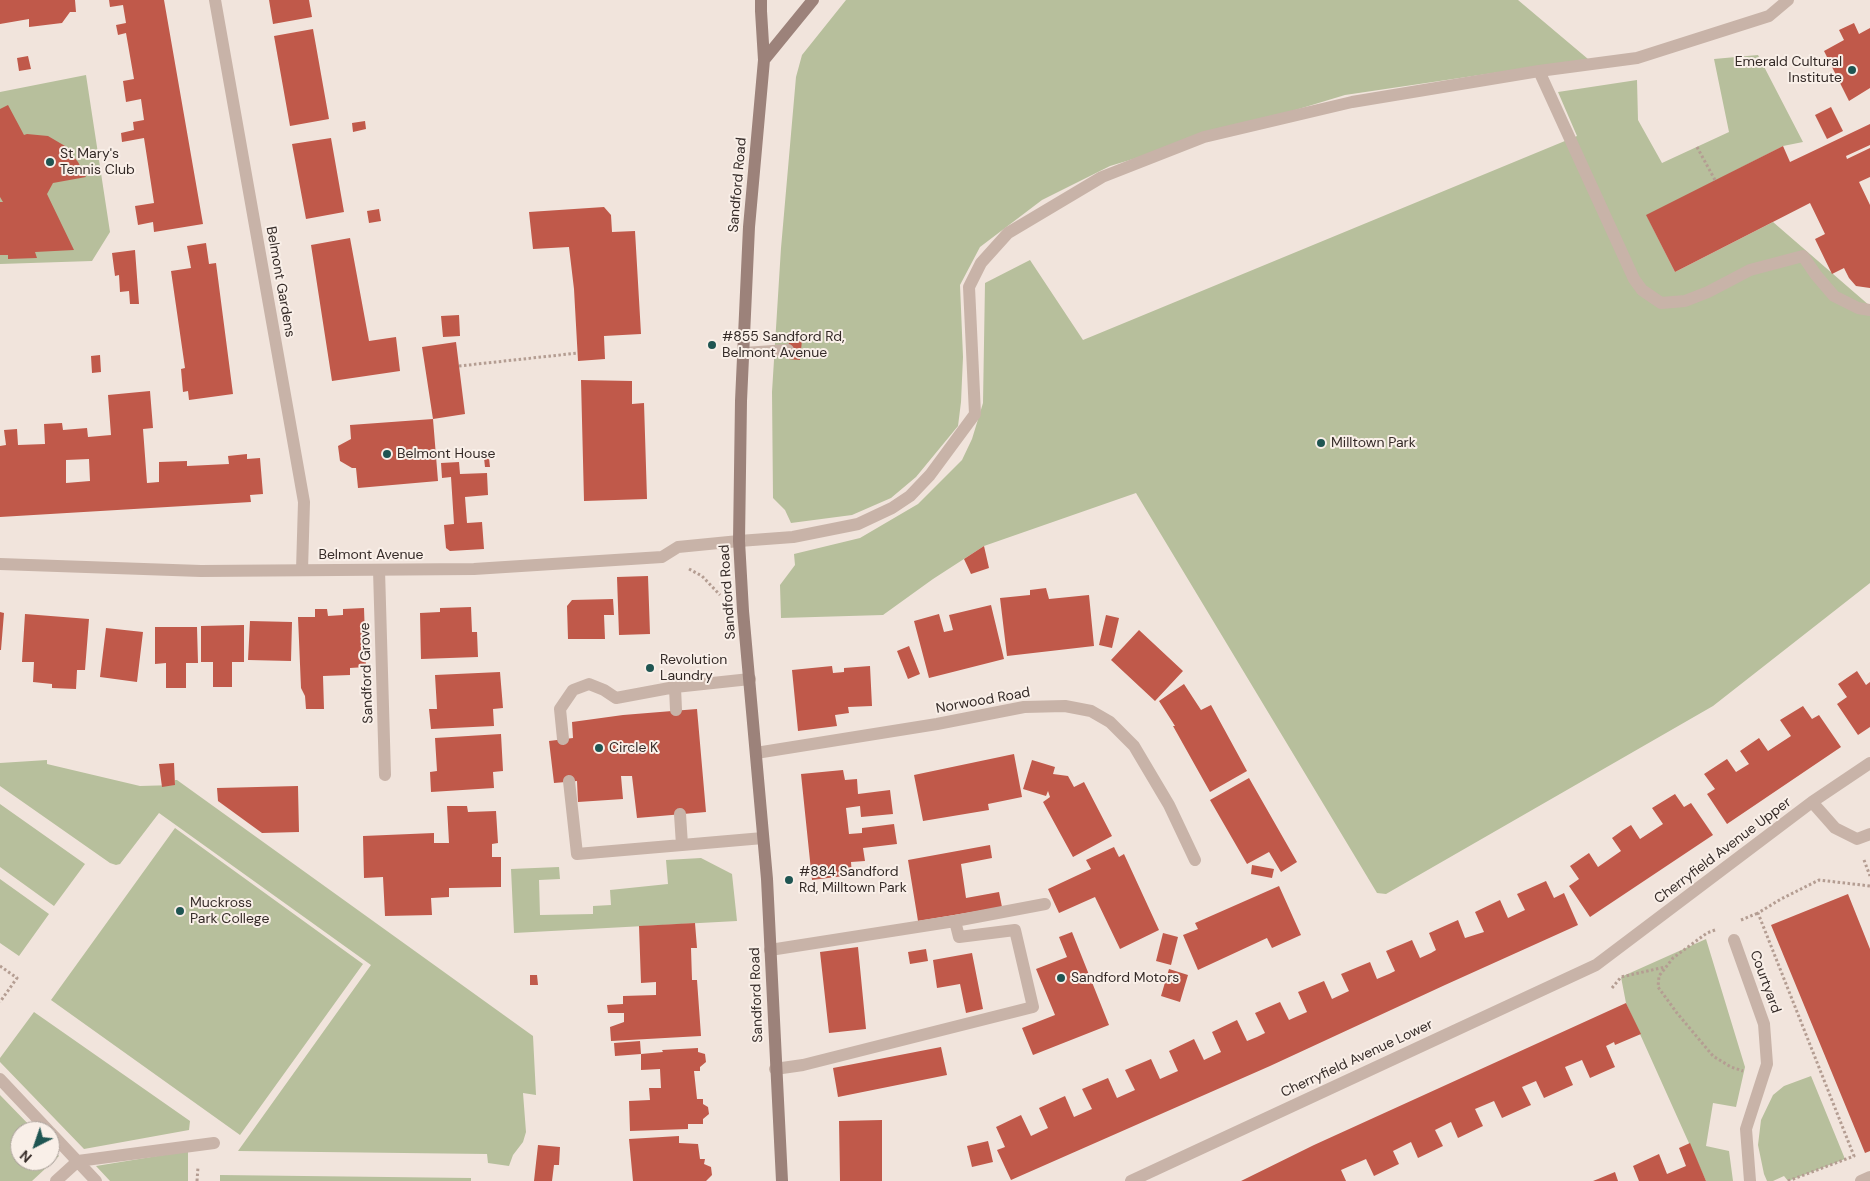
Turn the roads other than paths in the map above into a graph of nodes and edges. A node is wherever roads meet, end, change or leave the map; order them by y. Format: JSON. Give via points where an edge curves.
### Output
{"nodes":[{"id":1,"x":216,"y":0,"type":"edge"},
{"id":2,"x":762,"y":0,"type":"edge"},
{"id":3,"x":813,"y":0,"type":"edge"},
{"id":4,"x":1788,"y":0,"type":"edge"},
{"id":5,"x":764,"y":60,"type":"junction"},
{"id":6,"x":1539,"y":71,"type":"junction"},
{"id":7,"x":1870,"y":310,"type":"edge"},
{"id":8,"x":788,"y":350,"type":"dead end"},
{"id":9,"x":744,"y":353,"type":"junction"},
{"id":10,"x":739,"y":541,"type":"junction"},
{"id":11,"x":0,"y":564,"type":"edge"},
{"id":12,"x":302,"y":570,"type":"junction"},
{"id":13,"x":379,"y":570,"type":"junction"},
{"id":14,"x":750,"y":679,"type":"junction"},
{"id":15,"x":675,"y":687,"type":"junction"},
{"id":16,"x":676,"y":710,"type":"dead end"},
{"id":17,"x":563,"y":739,"type":"dead end"},
{"id":18,"x":756,"y":753,"type":"junction"},
{"id":19,"x":1870,"y":763,"type":"edge"},
{"id":20,"x":385,"y":774,"type":"dead end"},
{"id":21,"x":569,"y":781,"type":"dead end"},
{"id":22,"x":1812,"y":802,"type":"junction"},
{"id":23,"x":680,"y":814,"type":"dead end"},
{"id":24,"x":1870,"y":834,"type":"edge"},
{"id":25,"x":763,"y":838,"type":"junction"},
{"id":26,"x":682,"y":845,"type":"junction"},
{"id":27,"x":1195,"y":860,"type":"dead end"},
{"id":28,"x":1045,"y":904,"type":"dead end"},
{"id":29,"x":955,"y":921,"type":"junction"},
{"id":30,"x":1734,"y":940,"type":"dead end"},
{"id":31,"x":770,"y":950,"type":"junction"},
{"id":32,"x":1596,"y":966,"type":"joint"},
{"id":33,"x":776,"y":1069,"type":"junction"},
{"id":34,"x":0,"y":1079,"type":"edge"},
{"id":35,"x":40,"y":1121,"type":"edge"},
{"id":36,"x":60,"y":1142,"type":"edge"},
{"id":37,"x":214,"y":1143,"type":"dead end"},
{"id":38,"x":78,"y":1161,"type":"junction"},
{"id":39,"x":1870,"y":1177,"type":"edge"},
{"id":40,"x":56,"y":1181,"type":"edge"},
{"id":41,"x":96,"y":1181,"type":"edge"},
{"id":42,"x":782,"y":1181,"type":"edge"},
{"id":43,"x":1131,"y":1181,"type":"edge"},
{"id":44,"x":1750,"y":1181,"type":"edge"},
{"id":45,"x":1860,"y":1181,"type":"edge"}],
"edges":[{"from":1,"to":12,"type":"street","name":"Belmont Gardens","via":[[304,502]]},
{"from":2,"to":5,"type":"main road","name":"Sandford Road"},
{"from":3,"to":5,"type":"main road"},
{"from":4,"to":6,"type":"street","name":"Belmont Avenue","via":[[1769,16],[1637,58]]},
{"from":5,"to":9,"type":"main road","name":"Sandford Road","via":[[749,227]]},
{"from":6,"to":7,"type":"street","via":[[1622,253],[1642,290],[1661,304],[1685,302],[1750,270],[1803,256],[1834,296]]},
{"from":6,"to":10,"type":"street","name":"Belmont Avenue","via":[[1352,102],[1204,137],[1094,182],[1008,233],[981,263],[969,287],[975,414],[924,482],[892,508],[858,524],[793,537]]},
{"from":8,"to":9,"type":"street"},
{"from":9,"to":10,"type":"main road","name":"Sandford Road"},
{"from":10,"to":13,"type":"street","name":"Belmont Avenue","via":[[678,547],[662,557],[474,569]]},
{"from":10,"to":14,"type":"main road","name":"Sandford Road"},
{"from":11,"to":12,"type":"street","name":"Belmont Avenue","via":[[201,571]]},
{"from":12,"to":13,"type":"street","name":"Belmont Avenue"},
{"from":13,"to":20,"type":"street","name":"Sandford Grove"},
{"from":14,"to":15,"type":"street"},
{"from":14,"to":18,"type":"main road","name":"Sandford Road"},
{"from":15,"to":16,"type":"street"},
{"from":15,"to":17,"type":"street","via":[[616,698],[589,684],[573,690],[560,709]]},
{"from":18,"to":25,"type":"main road","name":"Sandford Road"},
{"from":18,"to":27,"type":"street","name":"Norwood Road","via":[[1024,707],[1065,706],[1091,711],[1110,722],[1134,746],[1169,805]]},
{"from":19,"to":22,"type":"street","name":"Cherryfield Avenue Upper"},
{"from":21,"to":26,"type":"street","via":[[577,854]]},
{"from":22,"to":24,"type":"street","via":[[1835,828],[1857,839]]},
{"from":22,"to":32,"type":"street","name":"Cherryfield Avenue Upper"},
{"from":23,"to":26,"type":"street"},
{"from":25,"to":26,"type":"street"},
{"from":25,"to":31,"type":"main road","name":"Sandford Road"},
{"from":28,"to":29,"type":"street"},
{"from":29,"to":31,"type":"street"},
{"from":29,"to":33,"type":"street","via":[[959,937],[1015,930],[1033,1007]]},
{"from":30,"to":44,"type":"street","name":"Courtyard","via":[[1764,1024],[1767,1064],[1746,1129]]},
{"from":31,"to":33,"type":"main road","name":"Sandford Road"},
{"from":32,"to":43,"type":"street","name":"Cherryfield Avenue Lower"},
{"from":33,"to":42,"type":"main road","name":"Sandford Road"},
{"from":34,"to":35,"type":"street"},
{"from":36,"to":38,"type":"street"},
{"from":37,"to":38,"type":"street"},
{"from":38,"to":40,"type":"street"},
{"from":38,"to":41,"type":"street"},
{"from":39,"to":45,"type":"street"}]}
